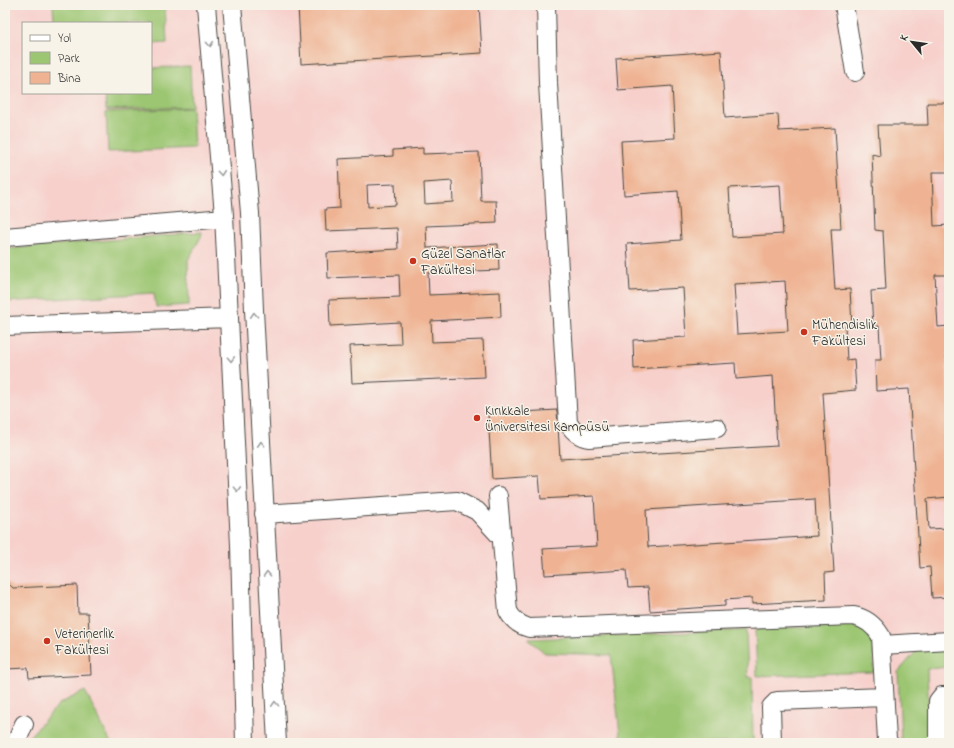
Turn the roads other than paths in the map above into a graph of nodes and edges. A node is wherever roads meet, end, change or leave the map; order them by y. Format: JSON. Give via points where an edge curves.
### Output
{"nodes":[{"id":1,"x":206,"y":5,"type":"edge"},
{"id":2,"x":232,"y":5,"type":"edge"},
{"id":3,"x":546,"y":5,"type":"edge"},
{"id":4,"x":844,"y":5,"type":"edge"},
{"id":5,"x":855,"y":72,"type":"dead end"},
{"id":6,"x":224,"y":218,"type":"junction"},
{"id":7,"x":5,"y":237,"type":"edge"},
{"id":8,"x":229,"y":318,"type":"junction"},
{"id":9,"x":5,"y":326,"type":"edge"},
{"id":10,"x":717,"y":428,"type":"dead end"},
{"id":11,"x":498,"y":496,"type":"dead end"},
{"id":12,"x":264,"y":514,"type":"junction"},
{"id":13,"x":501,"y":537,"type":"junction"},
{"id":14,"x":949,"y":641,"type":"edge"},
{"id":15,"x":882,"y":645,"type":"junction"},
{"id":16,"x":949,"y":696,"type":"edge"},
{"id":17,"x":884,"y":697,"type":"junction"},
{"id":18,"x":24,"y":724,"type":"dead end"},
{"id":19,"x":16,"y":743,"type":"edge"},
{"id":20,"x":245,"y":743,"type":"edge"},
{"id":21,"x":277,"y":743,"type":"edge"},
{"id":22,"x":772,"y":743,"type":"edge"},
{"id":23,"x":889,"y":743,"type":"edge"},
{"id":24,"x":938,"y":743,"type":"edge"}],
"edges":[{"from":1,"to":6,"type":"street","one_way":true},
{"from":12,"to":2,"type":"street","one_way":true,"via":[[250,213]]},
{"from":3,"to":10,"type":"street","via":[[568,422],[578,434],[589,438]]},
{"from":4,"to":5,"type":"street"},
{"from":6,"to":7,"type":"street"},
{"from":6,"to":8,"type":"street"},
{"from":8,"to":9,"type":"street"},
{"from":8,"to":20,"type":"street","one_way":true,"via":[[240,545]]},
{"from":11,"to":13,"type":"street"},
{"from":12,"to":13,"type":"street","via":[[457,501],[477,511]]},
{"from":21,"to":12,"type":"street","one_way":true},
{"from":13,"to":15,"type":"street","via":[[508,611],[516,622],[525,627],[852,616],[873,625],[881,636]]},
{"from":14,"to":15,"type":"street"},
{"from":15,"to":17,"type":"street"},
{"from":16,"to":24,"type":"street","via":[[942,696],[938,701]]},
{"from":17,"to":22,"type":"street","via":[[777,701],[771,708]]},
{"from":17,"to":23,"type":"street"},
{"from":18,"to":19,"type":"street"}]}
